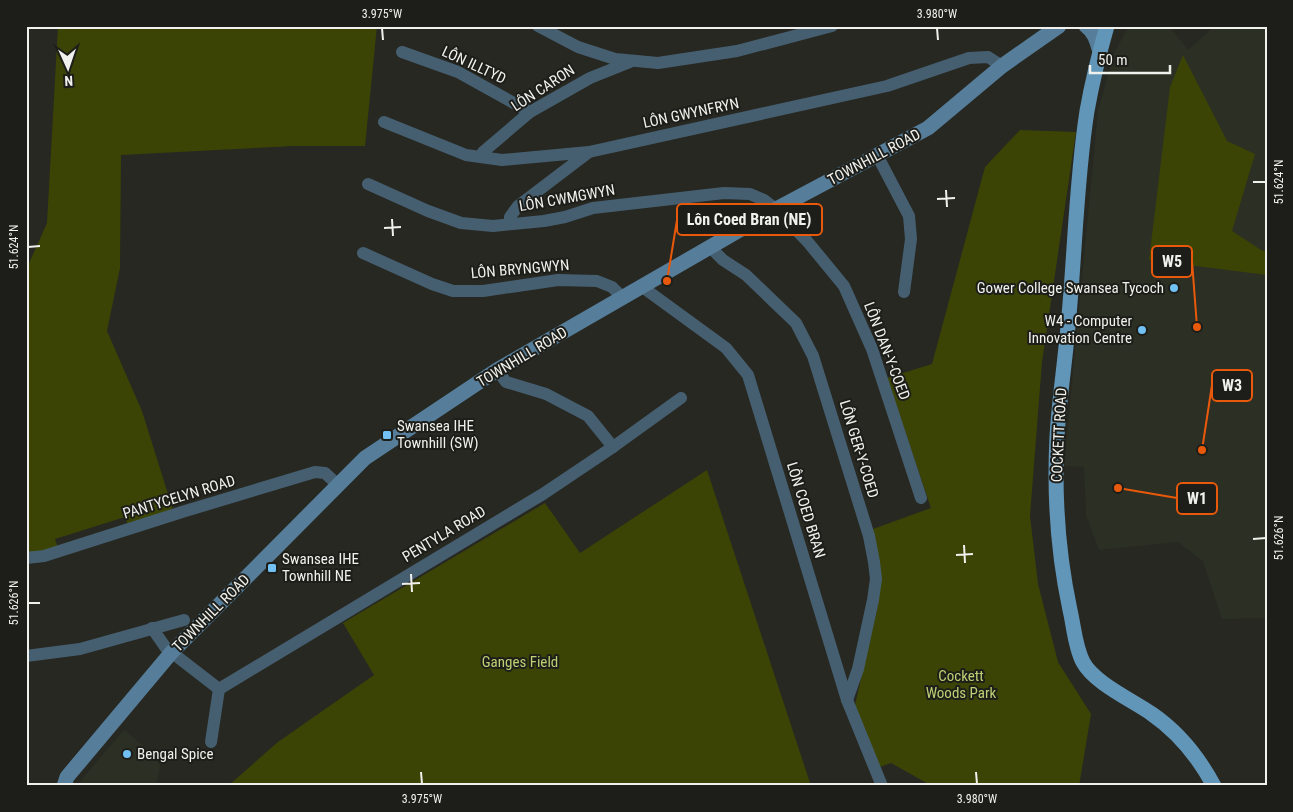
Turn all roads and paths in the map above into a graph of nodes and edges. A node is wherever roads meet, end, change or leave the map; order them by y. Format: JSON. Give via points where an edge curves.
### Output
{"nodes":[{"id":1,"x":538,"y":26,"type":"edge"},
{"id":2,"x":832,"y":26,"type":"edge"},
{"id":3,"x":1059,"y":26,"type":"edge"},
{"id":4,"x":1086,"y":26,"type":"edge"},
{"id":5,"x":1106,"y":26,"type":"edge"},
{"id":6,"x":402,"y":52,"type":"dead end"},
{"id":7,"x":1100,"y":52,"type":"junction"},
{"id":8,"x":633,"y":61,"type":"junction"},
{"id":9,"x":1002,"y":66,"type":"junction"},
{"id":10,"x":530,"y":112,"type":"junction"},
{"id":11,"x":384,"y":122,"type":"dead end"},
{"id":12,"x":589,"y":152,"type":"junction"},
{"id":13,"x":877,"y":155,"type":"junction"},
{"id":14,"x":482,"y":157,"type":"junction"},
{"id":15,"x":368,"y":184,"type":"dead end"},
{"id":16,"x":776,"y":209,"type":"junction"},
{"id":17,"x":510,"y":224,"type":"junction"},
{"id":18,"x":710,"y":246,"type":"junction"},
{"id":19,"x":363,"y":253,"type":"dead end"},
{"id":20,"x":641,"y":286,"type":"junction"},
{"id":21,"x":904,"y":292,"type":"dead end"},
{"id":22,"x":622,"y":297,"type":"junction"},
{"id":23,"x":497,"y":370,"type":"junction"},
{"id":24,"x":681,"y":398,"type":"dead end"},
{"id":25,"x":612,"y":447,"type":"junction"},
{"id":26,"x":338,"y":485,"type":"junction"},
{"id":27,"x":921,"y":498,"type":"dead end"},
{"id":28,"x":26,"y":558,"type":"edge"},
{"id":29,"x":184,"y":620,"type":"dead end"},
{"id":30,"x":152,"y":628,"type":"junction"},
{"id":31,"x":172,"y":653,"type":"junction"},
{"id":32,"x":26,"y":656,"type":"edge"},
{"id":33,"x":219,"y":688,"type":"junction"},
{"id":34,"x":847,"y":700,"type":"junction"},
{"id":35,"x":211,"y":742,"type":"dead end"},
{"id":36,"x":64,"y":786,"type":"edge"},
{"id":37,"x":882,"y":786,"type":"edge"},
{"id":38,"x":1214,"y":786,"type":"edge"}],
"edges":[{"from":1,"to":8,"type":"street","via":[[578,47],[615,59]]},
{"from":2,"to":8,"type":"street","via":[[737,51],[658,62]]},
{"from":3,"to":9,"type":"street","name":"TOWNHILL ROAD"},
{"from":4,"to":7,"type":"street","via":[[1095,36]]},
{"from":5,"to":7,"type":"main road","name":"COCKETT ROAD"},
{"from":6,"to":10,"type":"street","name":"LÔN ILLTYD","via":[[458,72]]},
{"from":7,"to":38,"type":"main road","name":"COCKETT ROAD","via":[[1083,143],[1057,437],[1058,535],[1063,577],[1079,654],[1088,670],[1173,731],[1194,754]]},
{"from":8,"to":10,"type":"street","name":"LÔN CARON","via":[[590,78]]},
{"from":9,"to":12,"type":"street","name":"LÔN GWYNFRYN","via":[[988,57],[969,58],[887,86]]},
{"from":9,"to":13,"type":"street","name":"TOWNHILL ROAD","via":[[928,128]]},
{"from":10,"to":14,"type":"street","name":"LÔN CARON","via":[[483,152]]},
{"from":11,"to":14,"type":"street","name":"LÔN GWYNFRYN","via":[[466,155]]},
{"from":12,"to":14,"type":"street","name":"LÔN GWYNFRYN","via":[[502,160]]},
{"from":12,"to":17,"type":"street","via":[[518,206],[510,217]]},
{"from":13,"to":16,"type":"street","name":"TOWNHILL ROAD"},
{"from":13,"to":21,"type":"street","via":[[909,216],[911,239]]},
{"from":15,"to":17,"type":"street","name":"LÔN CWMGWYN","via":[[461,223]]},
{"from":16,"to":17,"type":"street","name":"LÔN CWMGWYN","via":[[750,194],[724,193],[593,208],[565,217]]},
{"from":16,"to":18,"type":"street","name":"TOWNHILL ROAD"},
{"from":16,"to":27,"type":"street","name":"LÔN DAN-Y-COED","via":[[844,286],[872,349]]},
{"from":18,"to":20,"type":"street","name":"TOWNHILL ROAD"},
{"from":18,"to":34,"type":"street","name":"LÔN GER-Y-COED","via":[[796,323],[813,356],[868,536],[876,579],[858,669]]},
{"from":19,"to":22,"type":"street","name":"LÔN BRYNGWYN","via":[[453,291],[482,291],[558,280],[597,281],[612,287]]},
{"from":20,"to":22,"type":"street","name":"TOWNHILL ROAD"},
{"from":20,"to":34,"type":"street","name":"LÔN COED BRAN","via":[[726,348],[748,375]]},
{"from":22,"to":23,"type":"street","name":"TOWNHILL ROAD"},
{"from":23,"to":25,"type":"street","via":[[506,382],[546,394],[588,416]]},
{"from":23,"to":26,"type":"street","name":"TOWNHILL ROAD","via":[[365,458]]},
{"from":24,"to":25,"type":"street","name":"PENTYLA ROAD"},
{"from":25,"to":33,"type":"street","name":"PENTYLA ROAD","via":[[543,494]]},
{"from":26,"to":28,"type":"street","name":"PANTYCELYN ROAD","via":[[325,473],[315,472],[44,556]]},
{"from":26,"to":31,"type":"street","name":"TOWNHILL ROAD"},
{"from":29,"to":30,"type":"street"},
{"from":30,"to":31,"type":"street"},
{"from":30,"to":32,"type":"street","via":[[80,649]]},
{"from":31,"to":33,"type":"street"},
{"from":31,"to":36,"type":"street","name":"TOWNHILL ROAD","via":[[67,777]]},
{"from":33,"to":35,"type":"street"},
{"from":34,"to":37,"type":"street","name":"LÔN COED BRAN"}]}
